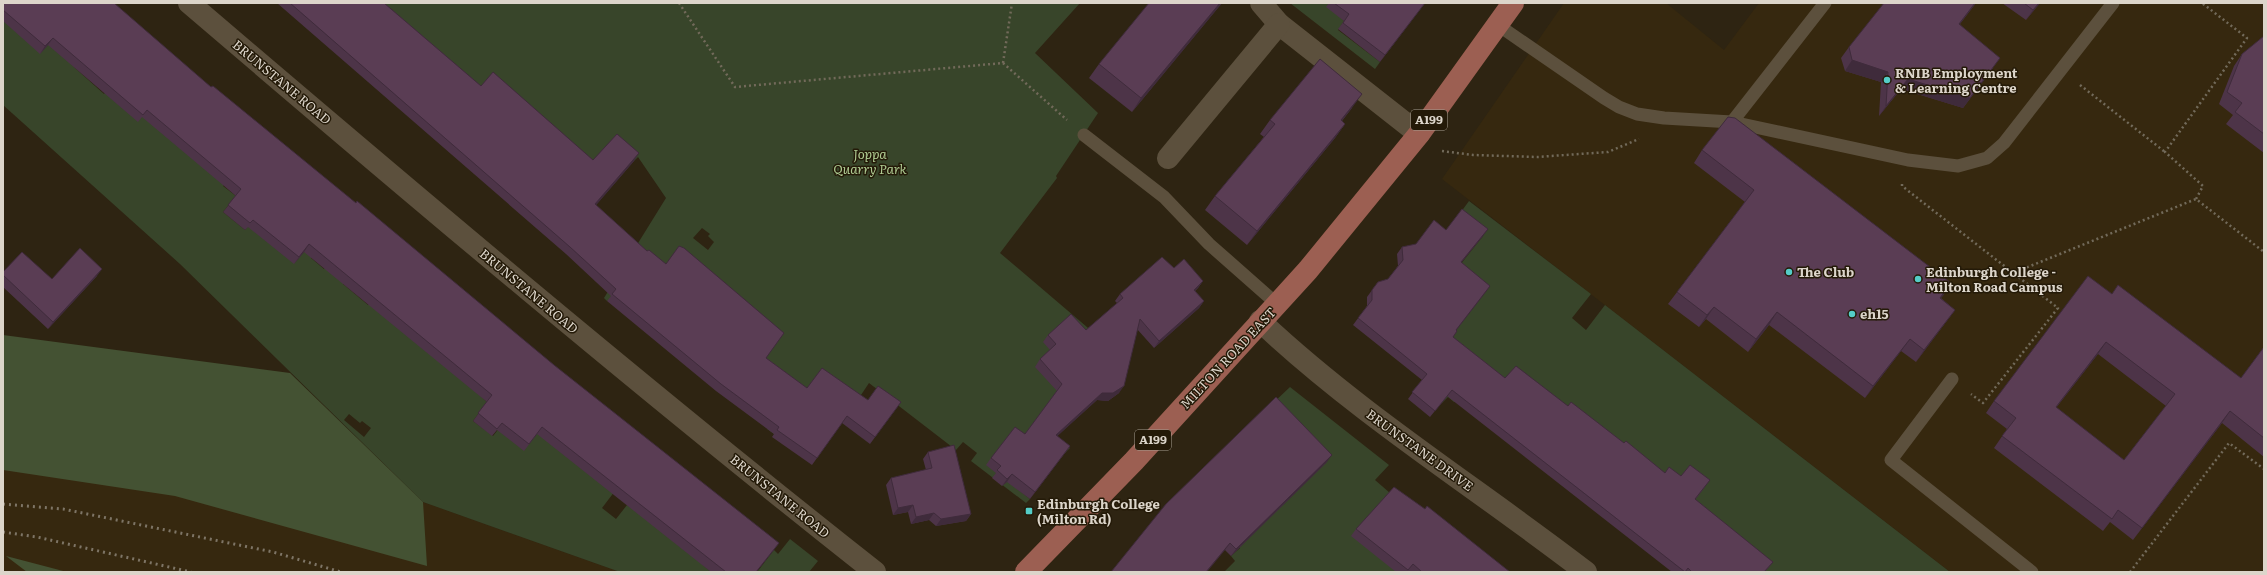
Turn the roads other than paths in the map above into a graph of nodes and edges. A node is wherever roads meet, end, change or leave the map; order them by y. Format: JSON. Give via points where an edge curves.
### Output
{"nodes":[{"id":1,"x":189,"y":3,"type":"edge"},
{"id":2,"x":1261,"y":3,"type":"edge"},
{"id":3,"x":1513,"y":3,"type":"edge"},
{"id":4,"x":1825,"y":3,"type":"edge"},
{"id":5,"x":2113,"y":3,"type":"edge"},
{"id":6,"x":1279,"y":24,"type":"junction"},
{"id":7,"x":1498,"y":25,"type":"junction"},
{"id":8,"x":1732,"y":122,"type":"junction"},
{"id":9,"x":1419,"y":134,"type":"junction"},
{"id":10,"x":1084,"y":135,"type":"road end"},
{"id":11,"x":1168,"y":158,"type":"dead end"},
{"id":12,"x":1277,"y":304,"type":"junction"},
{"id":13,"x":1260,"y":321,"type":"junction"},
{"id":14,"x":1952,"y":379,"type":"road end"},
{"id":15,"x":875,"y":572,"type":"edge"},
{"id":16,"x":1026,"y":572,"type":"edge"},
{"id":17,"x":1586,"y":572,"type":"edge"},
{"id":18,"x":2032,"y":572,"type":"edge"}],
"edges":[{"from":1,"to":15,"type":"street","name":"BRUNSTANE ROAD","via":[[496,264]]},
{"from":2,"to":6,"type":"street"},
{"from":3,"to":7,"type":"main road","name":"MILTON ROAD EAST","number":"A199"},
{"from":4,"to":8,"type":"lane"},
{"from":5,"to":8,"type":"lane","via":[[2004,143],[1987,158],[1958,166],[1908,160]]},
{"from":6,"to":9,"type":"street"},
{"from":6,"to":11,"type":"street"},
{"from":7,"to":8,"type":"lane","via":[[1619,107],[1637,114],[1664,118]]},
{"from":7,"to":9,"type":"main road","name":"MILTON ROAD EAST","number":"A199"},
{"from":9,"to":12,"type":"main road","name":"MILTON ROAD EAST","number":"A199","via":[[1339,234]]},
{"from":10,"to":12,"type":"lane","via":[[1164,196],[1209,244]]},
{"from":12,"to":13,"type":"main road","name":"MILTON ROAD EAST","number":"A199"},
{"from":13,"to":16,"type":"main road","name":"MILTON ROAD EAST","number":"A199","via":[[1134,461]]},
{"from":13,"to":17,"type":"street","name":"BRUNSTANE DRIVE","via":[[1286,346],[1376,419],[1525,524]]},
{"from":14,"to":18,"type":"lane","via":[[1891,460]]}]}
